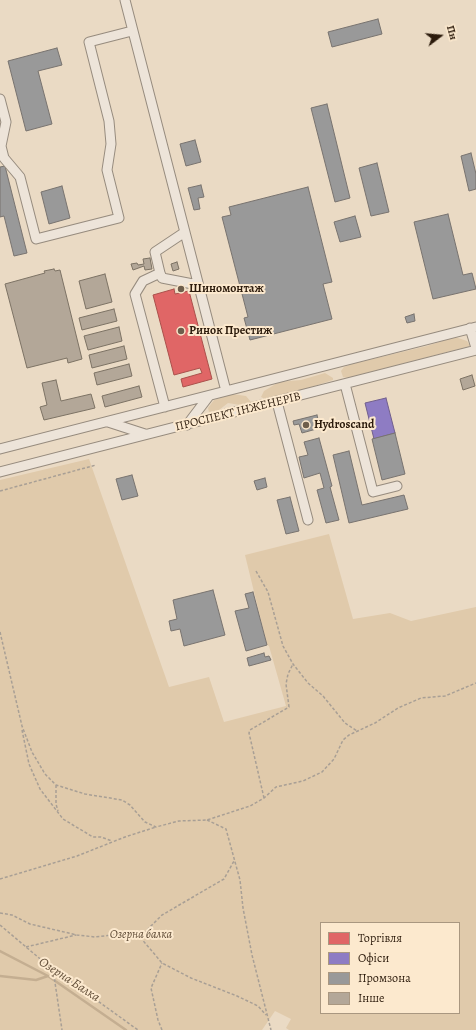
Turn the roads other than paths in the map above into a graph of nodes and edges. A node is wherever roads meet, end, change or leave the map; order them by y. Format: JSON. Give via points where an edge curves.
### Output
{"nodes":[{"id":1,"x":124,"y":0,"type":"edge"},
{"id":2,"x":132,"y":31,"type":"junction"},
{"id":3,"x":0,"y":98,"type":"edge"},
{"id":4,"x":185,"y":232,"type":"junction"},
{"id":5,"x":160,"y":273,"type":"junction"},
{"id":6,"x":198,"y":285,"type":"junction"},
{"id":7,"x":473,"y":327,"type":"edge"},
{"id":8,"x":476,"y":349,"type":"edge"},
{"id":9,"x":345,"y":384,"type":"junction"},
{"id":10,"x":226,"y":391,"type":"junction"},
{"id":11,"x":209,"y":396,"type":"junction"},
{"id":12,"x":277,"y":402,"type":"junction"},
{"id":13,"x":165,"y":407,"type":"junction"},
{"id":14,"x":106,"y":422,"type":"junction"},
{"id":15,"x":188,"y":425,"type":"junction"},
{"id":16,"x":148,"y":435,"type":"junction"},
{"id":17,"x":0,"y":448,"type":"edge"},
{"id":18,"x":0,"y":472,"type":"edge"},
{"id":19,"x":397,"y":486,"type":"dead end"},
{"id":20,"x":308,"y":520,"type":"dead end"}],
"edges":[{"from":1,"to":2,"type":"street"},
{"from":2,"to":3,"type":"street","via":[[90,42],[109,121],[111,144],[107,170],[119,218],[36,239],[20,177],[4,158],[1,146],[6,122]]},
{"from":2,"to":4,"type":"street"},
{"from":4,"to":5,"type":"street","via":[[155,252]]},
{"from":4,"to":6,"type":"street"},
{"from":5,"to":6,"type":"street","via":[[162,278]]},
{"from":5,"to":13,"type":"street","via":[[143,282],[134,294]]},
{"from":6,"to":10,"type":"street"},
{"from":7,"to":8,"type":"street"},
{"from":7,"to":10,"type":"street","name":"ПРОСПЕКТ ІНЖЕНЕРІВ"},
{"from":8,"to":9,"type":"street","name":"ПРОСПЕКТ ІНЖЕНЕРІВ"},
{"from":9,"to":12,"type":"street","name":"ПРОСПЕКТ ІНЖЕНЕРІВ"},
{"from":9,"to":19,"type":"street","via":[[372,492]]},
{"from":10,"to":11,"type":"street","name":"ПРОСПЕКТ ІНЖЕНЕРІВ"},
{"from":11,"to":13,"type":"street","name":"ПРОСПЕКТ ІНЖЕНЕРІВ"},
{"from":11,"to":15,"type":"street"},
{"from":12,"to":15,"type":"street","name":"ПРОСПЕКТ ІНЖЕНЕРІВ"},
{"from":12,"to":20,"type":"street"},
{"from":13,"to":14,"type":"street","name":"ПРОСПЕКТ ІНЖЕНЕРІВ"},
{"from":14,"to":16,"type":"street"},
{"from":14,"to":17,"type":"street","name":"ПРОСПЕКТ ІНЖЕНЕРІВ"},
{"from":15,"to":16,"type":"street","name":"ПРОСПЕКТ ІНЖЕНЕРІВ"},
{"from":16,"to":18,"type":"street","name":"ПРОСПЕКТ ІНЖЕНЕРІВ"}]}
